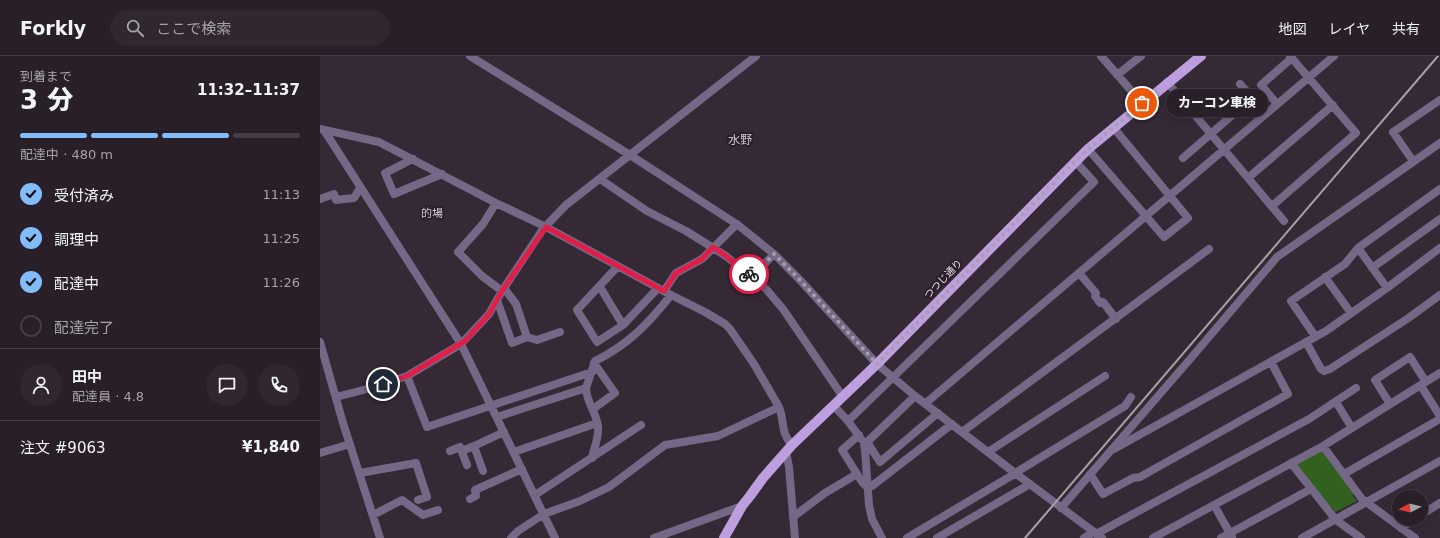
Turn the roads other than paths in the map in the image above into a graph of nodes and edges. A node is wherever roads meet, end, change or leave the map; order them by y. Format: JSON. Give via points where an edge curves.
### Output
{"nodes":[{"id":1,"x":470,"y":56,"type":"edge"},
{"id":2,"x":756,"y":56,"type":"edge"},
{"id":3,"x":1100,"y":56,"type":"edge"},
{"id":4,"x":1141,"y":56,"type":"edge"},
{"id":5,"x":1200,"y":56,"type":"edge"},
{"id":6,"x":1334,"y":56,"type":"edge"},
{"id":7,"x":1291,"y":57,"type":"edge"},
{"id":8,"x":1117,"y":75,"type":"junction"},
{"id":9,"x":1309,"y":77,"type":"junction"},
{"id":10,"x":1167,"y":82,"type":"junction"},
{"id":11,"x":1240,"y":84,"type":"dead end"},
{"id":12,"x":1252,"y":98,"type":"junction"},
{"id":13,"x":1440,"y":100,"type":"edge"},
{"id":14,"x":1142,"y":103,"type":"junction"},
{"id":15,"x":1277,"y":104,"type":"junction"},
{"id":16,"x":1333,"y":105,"type":"junction"},
{"id":17,"x":1266,"y":113,"type":"junction"},
{"id":18,"x":1114,"y":126,"type":"junction"},
{"id":19,"x":322,"y":130,"type":"edge"},
{"id":20,"x":1211,"y":135,"type":"junction"},
{"id":21,"x":1440,"y":143,"type":"edge"},
{"id":22,"x":1088,"y":149,"type":"junction"},
{"id":23,"x":1224,"y":150,"type":"junction"},
{"id":24,"x":630,"y":155,"type":"junction"},
{"id":25,"x":1183,"y":158,"type":"dead end"},
{"id":26,"x":413,"y":159,"type":"junction"},
{"id":27,"x":1075,"y":161,"type":"junction"},
{"id":28,"x":1413,"y":161,"type":"junction"},
{"id":29,"x":442,"y":174,"type":"junction"},
{"id":30,"x":1248,"y":178,"type":"junction"},
{"id":31,"x":600,"y":179,"type":"junction"},
{"id":32,"x":360,"y":188,"type":"junction"},
{"id":33,"x":1440,"y":189,"type":"edge"},
{"id":34,"x":1169,"y":196,"type":"junction"},
{"id":35,"x":320,"y":199,"type":"edge"},
{"id":36,"x":496,"y":203,"type":"junction"},
{"id":37,"x":1272,"y":206,"type":"junction"},
{"id":38,"x":1145,"y":216,"type":"junction"},
{"id":39,"x":1284,"y":221,"type":"dead end"},
{"id":40,"x":1439,"y":223,"type":"edge"},
{"id":41,"x":737,"y":224,"type":"junction"},
{"id":42,"x":546,"y":227,"type":"junction"},
{"id":43,"x":713,"y":247,"type":"junction"},
{"id":44,"x":1358,"y":248,"type":"junction"},
{"id":45,"x":1440,"y":248,"type":"edge"},
{"id":46,"x":1209,"y":249,"type":"dead end"},
{"id":47,"x":774,"y":254,"type":"junction"},
{"id":48,"x":618,"y":266,"type":"junction"},
{"id":49,"x":1372,"y":268,"type":"junction"},
{"id":50,"x":1079,"y":273,"type":"junction"},
{"id":51,"x":752,"y":277,"type":"junction"},
{"id":52,"x":1325,"y":277,"type":"junction"},
{"id":53,"x":600,"y":286,"type":"junction"},
{"id":54,"x":1387,"y":288,"type":"junction"},
{"id":55,"x":503,"y":289,"type":"junction"},
{"id":56,"x":664,"y":292,"type":"junction"},
{"id":57,"x":1440,"y":295,"type":"edge"},
{"id":58,"x":497,"y":300,"type":"junction"},
{"id":59,"x":1352,"y":313,"type":"junction"},
{"id":60,"x":1116,"y":318,"type":"junction"},
{"id":61,"x":623,"y":325,"type":"junction"},
{"id":62,"x":560,"y":332,"type":"dead end"},
{"id":63,"x":1315,"y":336,"type":"junction"},
{"id":64,"x":527,"y":337,"type":"junction"},
{"id":65,"x":320,"y":342,"type":"edge"},
{"id":66,"x":1306,"y":342,"type":"junction"},
{"id":67,"x":461,"y":344,"type":"junction"},
{"id":68,"x":1271,"y":362,"type":"junction"},
{"id":69,"x":594,"y":363,"type":"junction"},
{"id":70,"x":877,"y":364,"type":"junction"},
{"id":71,"x":592,"y":372,"type":"junction"},
{"id":72,"x":1440,"y":373,"type":"edge"},
{"id":73,"x":407,"y":376,"type":"junction"},
{"id":74,"x":1105,"y":376,"type":"dead end"},
{"id":75,"x":893,"y":378,"type":"junction"},
{"id":76,"x":1424,"y":384,"type":"junction"},
{"id":77,"x":586,"y":388,"type":"junction"},
{"id":78,"x":1356,"y":388,"type":"dead end"},
{"id":79,"x":915,"y":396,"type":"junction"},
{"id":80,"x":336,"y":397,"type":"junction"},
{"id":81,"x":843,"y":397,"type":"junction"},
{"id":82,"x":1132,"y":397,"type":"dead end"},
{"id":83,"x":1336,"y":402,"type":"junction"},
{"id":84,"x":926,"y":403,"type":"junction"},
{"id":85,"x":1390,"y":404,"type":"junction"},
{"id":86,"x":492,"y":406,"type":"junction"},
{"id":87,"x":834,"y":406,"type":"junction"},
{"id":88,"x":779,"y":407,"type":"junction"},
{"id":89,"x":593,"y":409,"type":"junction"},
{"id":90,"x":938,"y":412,"type":"junction"},
{"id":91,"x":497,"y":417,"type":"junction"},
{"id":92,"x":1440,"y":418,"type":"edge"},
{"id":93,"x":848,"y":421,"type":"junction"},
{"id":94,"x":597,"y":423,"type":"junction"},
{"id":95,"x":952,"y":424,"type":"junction"},
{"id":96,"x":641,"y":425,"type":"dead end"},
{"id":97,"x":1352,"y":428,"type":"junction"},
{"id":98,"x":504,"y":432,"type":"junction"},
{"id":99,"x":962,"y":432,"type":"junction"},
{"id":100,"x":859,"y":435,"type":"junction"},
{"id":101,"x":350,"y":444,"type":"junction"},
{"id":102,"x":865,"y":444,"type":"junction"},
{"id":103,"x":474,"y":446,"type":"junction"},
{"id":104,"x":1323,"y":446,"type":"junction"},
{"id":105,"x":789,"y":449,"type":"junction"},
{"id":106,"x":450,"y":451,"type":"dead end"},
{"id":107,"x":462,"y":451,"type":"junction"},
{"id":108,"x":1111,"y":451,"type":"junction"},
{"id":109,"x":514,"y":452,"type":"junction"},
{"id":110,"x":988,"y":452,"type":"junction"},
{"id":111,"x":320,"y":453,"type":"edge"},
{"id":112,"x":592,"y":458,"type":"junction"},
{"id":113,"x":1440,"y":461,"type":"edge"},
{"id":114,"x":1291,"y":463,"type":"junction"},
{"id":115,"x":467,"y":465,"type":"dead end"},
{"id":116,"x":522,"y":469,"type":"junction"},
{"id":117,"x":483,"y":471,"type":"dead end"},
{"id":118,"x":360,"y":473,"type":"junction"},
{"id":119,"x":1015,"y":473,"type":"junction"},
{"id":120,"x":857,"y":474,"type":"junction"},
{"id":121,"x":1090,"y":474,"type":"junction"},
{"id":122,"x":1344,"y":474,"type":"junction"},
{"id":123,"x":1030,"y":484,"type":"junction"},
{"id":124,"x":868,"y":487,"type":"junction"},
{"id":125,"x":1311,"y":489,"type":"junction"},
{"id":126,"x":535,"y":495,"type":"junction"},
{"id":127,"x":470,"y":499,"type":"dead end"},
{"id":128,"x":418,"y":500,"type":"dead end"},
{"id":129,"x":1367,"y":503,"type":"junction"},
{"id":130,"x":1440,"y":503,"type":"edge"},
{"id":131,"x":1214,"y":505,"type":"junction"},
{"id":132,"x":742,"y":506,"type":"junction"},
{"id":133,"x":1061,"y":508,"type":"junction"},
{"id":134,"x":438,"y":510,"type":"dead end"},
{"id":135,"x":1428,"y":511,"type":"edge"},
{"id":136,"x":544,"y":514,"type":"junction"},
{"id":137,"x":373,"y":515,"type":"junction"},
{"id":138,"x":792,"y":517,"type":"junction"},
{"id":139,"x":1336,"y":520,"type":"junction"},
{"id":140,"x":1404,"y":526,"type":"edge"},
{"id":141,"x":1401,"y":528,"type":"junction"},
{"id":142,"x":1097,"y":535,"type":"edge"},
{"id":143,"x":1231,"y":536,"type":"edge"},
{"id":144,"x":380,"y":538,"type":"edge"},
{"id":145,"x":510,"y":538,"type":"edge"},
{"id":146,"x":555,"y":538,"type":"edge"},
{"id":147,"x":654,"y":538,"type":"edge"},
{"id":148,"x":724,"y":538,"type":"edge"},
{"id":149,"x":795,"y":538,"type":"edge"},
{"id":150,"x":882,"y":538,"type":"edge"},
{"id":151,"x":907,"y":538,"type":"edge"},
{"id":152,"x":937,"y":538,"type":"edge"},
{"id":153,"x":1084,"y":538,"type":"edge"},
{"id":154,"x":1153,"y":538,"type":"edge"},
{"id":155,"x":1221,"y":538,"type":"edge"},
{"id":156,"x":1302,"y":538,"type":"edge"},
{"id":157,"x":1361,"y":538,"type":"edge"},
{"id":158,"x":1415,"y":538,"type":"edge"}],
"edges":[{"from":1,"to":24,"type":"street"},
{"from":2,"to":24,"type":"street"},
{"from":3,"to":8,"type":"street"},
{"from":4,"to":8,"type":"street"},
{"from":5,"to":10,"type":"main road","name":"つつじ通り"},
{"from":6,"to":9,"type":"street"},
{"from":7,"to":9,"type":"street"},
{"from":7,"to":15,"type":"street","via":[[1261,85]]},
{"from":8,"to":14,"type":"street"},
{"from":9,"to":15,"type":"street"},
{"from":9,"to":16,"type":"street"},
{"from":10,"to":14,"type":"main road","name":"つつじ通り"},
{"from":10,"to":20,"type":"street"},
{"from":11,"to":12,"type":"street"},
{"from":12,"to":17,"type":"street"},
{"from":12,"to":20,"type":"street"},
{"from":13,"to":28,"type":"street","via":[[1393,132]]},
{"from":14,"to":18,"type":"main road","name":"つつじ通り"},
{"from":15,"to":17,"type":"street"},
{"from":16,"to":30,"type":"street"},
{"from":16,"to":37,"type":"street","via":[[1356,133]]},
{"from":17,"to":23,"type":"street"},
{"from":18,"to":22,"type":"main road","name":"つつじ通り"},
{"from":18,"to":34,"type":"street"},
{"from":19,"to":26,"type":"street","via":[[379,142]]},
{"from":19,"to":32,"type":"street"},
{"from":20,"to":23,"type":"street"},
{"from":20,"to":25,"type":"street"},
{"from":21,"to":28,"type":"street"},
{"from":22,"to":27,"type":"main road","name":"つつじ通り"},
{"from":22,"to":38,"type":"street"},
{"from":23,"to":30,"type":"street"},
{"from":23,"to":34,"type":"street"},
{"from":24,"to":31,"type":"street"},
{"from":24,"to":41,"type":"street"},
{"from":26,"to":29,"type":"street"},
{"from":26,"to":29,"type":"street","via":[[385,174],[394,194]]},
{"from":27,"to":70,"type":"main road","name":"つつじ通り"},
{"from":27,"to":75,"type":"street","via":[[1094,182]]},
{"from":28,"to":108,"type":"street","via":[[1276,257]]},
{"from":29,"to":36,"type":"street"},
{"from":30,"to":37,"type":"street"},
{"from":31,"to":42,"type":"street","via":[[566,205]]},
{"from":31,"to":43,"type":"street","via":[[648,212]]},
{"from":32,"to":35,"type":"street","via":[[354,198],[336,200],[334,194]]},
{"from":32,"to":67,"type":"street"},
{"from":33,"to":44,"type":"street"},
{"from":34,"to":38,"type":"street"},
{"from":34,"to":38,"type":"street","via":[[1188,218],[1164,237]]},
{"from":36,"to":42,"type":"street"},
{"from":36,"to":55,"type":"street","via":[[483,224],[458,252],[482,276]]},
{"from":37,"to":39,"type":"street"},
{"from":38,"to":50,"type":"street"},
{"from":40,"to":49,"type":"street"},
{"from":41,"to":43,"type":"street"},
{"from":41,"to":47,"type":"street"},
{"from":42,"to":48,"type":"street"},
{"from":42,"to":55,"type":"street"},
{"from":43,"to":51,"type":"street"},
{"from":43,"to":56,"type":"street","via":[[702,259],[676,273]]},
{"from":44,"to":49,"type":"street"},
{"from":44,"to":52,"type":"street","via":[[1345,264]]},
{"from":45,"to":54,"type":"street"},
{"from":46,"to":60,"type":"street"},
{"from":47,"to":51,"type":"street"},
{"from":47,"to":70,"type":"street"},
{"from":48,"to":53,"type":"street"},
{"from":48,"to":56,"type":"street"},
{"from":49,"to":54,"type":"street"},
{"from":50,"to":60,"type":"street","via":[[1096,293],[1095,296],[1100,303],[1103,302]]},
{"from":50,"to":84,"type":"street"},
{"from":51,"to":81,"type":"street","via":[[769,292],[782,309]]},
{"from":52,"to":59,"type":"street"},
{"from":52,"to":63,"type":"street","via":[[1291,301]]},
{"from":53,"to":61,"type":"street"},
{"from":53,"to":61,"type":"street","via":[[577,310],[597,342]]},
{"from":54,"to":59,"type":"street"},
{"from":55,"to":58,"type":"street"},
{"from":55,"to":64,"type":"street","via":[[516,304]]},
{"from":56,"to":61,"type":"street"},
{"from":56,"to":69,"type":"street","via":[[651,321],[616,350]]},
{"from":56,"to":88,"type":"street","via":[[725,324],[754,364]]},
{"from":57,"to":66,"type":"street","via":[[1407,320],[1330,369],[1321,369]]},
{"from":58,"to":64,"type":"street","via":[[512,343]]},
{"from":58,"to":67,"type":"street","via":[[489,314]]},
{"from":59,"to":63,"type":"street"},
{"from":60,"to":99,"type":"street"},
{"from":62,"to":64,"type":"street","via":[[537,340]]},
{"from":63,"to":66,"type":"street"},
{"from":65,"to":80,"type":"street"},
{"from":66,"to":68,"type":"street"},
{"from":67,"to":73,"type":"street"},
{"from":67,"to":86,"type":"street"},
{"from":68,"to":108,"type":"street"},
{"from":68,"to":121,"type":"street","via":[[1288,394],[1140,477],[1103,494]]},
{"from":69,"to":71,"type":"street"},
{"from":69,"to":89,"type":"street","via":[[614,393]]},
{"from":70,"to":75,"type":"street"},
{"from":70,"to":81,"type":"main road","name":"つつじ通り"},
{"from":71,"to":77,"type":"street"},
{"from":71,"to":86,"type":"street"},
{"from":72,"to":76,"type":"street"},
{"from":73,"to":80,"type":"street"},
{"from":73,"to":86,"type":"street","via":[[427,427]]},
{"from":74,"to":110,"type":"street"},
{"from":75,"to":79,"type":"street"},
{"from":75,"to":93,"type":"street"},
{"from":76,"to":85,"type":"street"},
{"from":76,"to":85,"type":"street","via":[[1410,357],[1375,380]]},
{"from":76,"to":92,"type":"street"},
{"from":77,"to":89,"type":"street","via":[[587,399]]},
{"from":77,"to":91,"type":"street"},
{"from":78,"to":83,"type":"street"},
{"from":79,"to":84,"type":"street"},
{"from":79,"to":102,"type":"street"},
{"from":80,"to":101,"type":"street"},
{"from":81,"to":87,"type":"main road","name":"つつじ通り"},
{"from":82,"to":119,"type":"street","via":[[1125,406]]},
{"from":83,"to":97,"type":"street"},
{"from":83,"to":142,"type":"street"},
{"from":84,"to":90,"type":"street"},
{"from":85,"to":97,"type":"street"},
{"from":86,"to":91,"type":"street"},
{"from":87,"to":93,"type":"street"},
{"from":87,"to":105,"type":"main road","name":"つつじ通り"},
{"from":88,"to":105,"type":"street"},
{"from":88,"to":136,"type":"street","via":[[718,436],[665,445],[609,487]]},
{"from":89,"to":94,"type":"street"},
{"from":90,"to":95,"type":"street"},
{"from":90,"to":102,"type":"street","via":[[880,462]]},
{"from":91,"to":98,"type":"street"},
{"from":92,"to":122,"type":"street"},
{"from":93,"to":100,"type":"street"},
{"from":94,"to":109,"type":"street"},
{"from":94,"to":112,"type":"street","via":[[598,432]]},
{"from":95,"to":99,"type":"street"},
{"from":95,"to":124,"type":"street"},
{"from":96,"to":112,"type":"street"},
{"from":97,"to":104,"type":"street"},
{"from":98,"to":103,"type":"street"},
{"from":98,"to":109,"type":"street"},
{"from":99,"to":110,"type":"street"},
{"from":100,"to":102,"type":"street"},
{"from":100,"to":120,"type":"street","via":[[842,450]]},
{"from":101,"to":111,"type":"street"},
{"from":101,"to":118,"type":"street"},
{"from":102,"to":124,"type":"street"},
{"from":103,"to":107,"type":"street"},
{"from":103,"to":117,"type":"street"},
{"from":104,"to":114,"type":"street"},
{"from":104,"to":122,"type":"street"},
{"from":105,"to":132,"type":"main road","name":"つつじ通り"},
{"from":105,"to":138,"type":"street"},
{"from":106,"to":107,"type":"street","via":[[460,447]]},
{"from":107,"to":115,"type":"street"},
{"from":108,"to":121,"type":"street"},
{"from":109,"to":116,"type":"street"},
{"from":110,"to":119,"type":"street"},
{"from":112,"to":126,"type":"street"},
{"from":113,"to":129,"type":"street"},
{"from":114,"to":125,"type":"street"},
{"from":114,"to":131,"type":"street"},
{"from":116,"to":126,"type":"street"},
{"from":116,"to":127,"type":"street","via":[[475,490],[476,496]]},
{"from":118,"to":128,"type":"street","via":[[416,462],[427,497]]},
{"from":118,"to":137,"type":"street"},
{"from":119,"to":123,"type":"street"},
{"from":119,"to":151,"type":"street"},
{"from":120,"to":124,"type":"street"},
{"from":120,"to":138,"type":"street"},
{"from":121,"to":133,"type":"street"},
{"from":122,"to":129,"type":"street"},
{"from":123,"to":133,"type":"street"},
{"from":123,"to":152,"type":"street"},
{"from":124,"to":150,"type":"street","via":[[872,519]]},
{"from":125,"to":139,"type":"street"},
{"from":125,"to":143,"type":"street"},
{"from":126,"to":136,"type":"street"},
{"from":129,"to":139,"type":"street"},
{"from":129,"to":141,"type":"street"},
{"from":130,"to":135,"type":"street"},
{"from":131,"to":143,"type":"street"},
{"from":131,"to":154,"type":"street"},
{"from":132,"to":147,"type":"street"},
{"from":132,"to":148,"type":"main road","name":"つつじ通り"},
{"from":133,"to":142,"type":"street"},
{"from":134,"to":137,"type":"street","via":[[423,515],[402,500]]},
{"from":136,"to":145,"type":"street"},
{"from":136,"to":146,"type":"street"},
{"from":137,"to":144,"type":"street"},
{"from":138,"to":149,"type":"street"},
{"from":139,"to":156,"type":"street"},
{"from":139,"to":157,"type":"street"},
{"from":140,"to":141,"type":"street"},
{"from":141,"to":158,"type":"street"},
{"from":142,"to":153,"type":"street"},
{"from":143,"to":155,"type":"street"}]}
